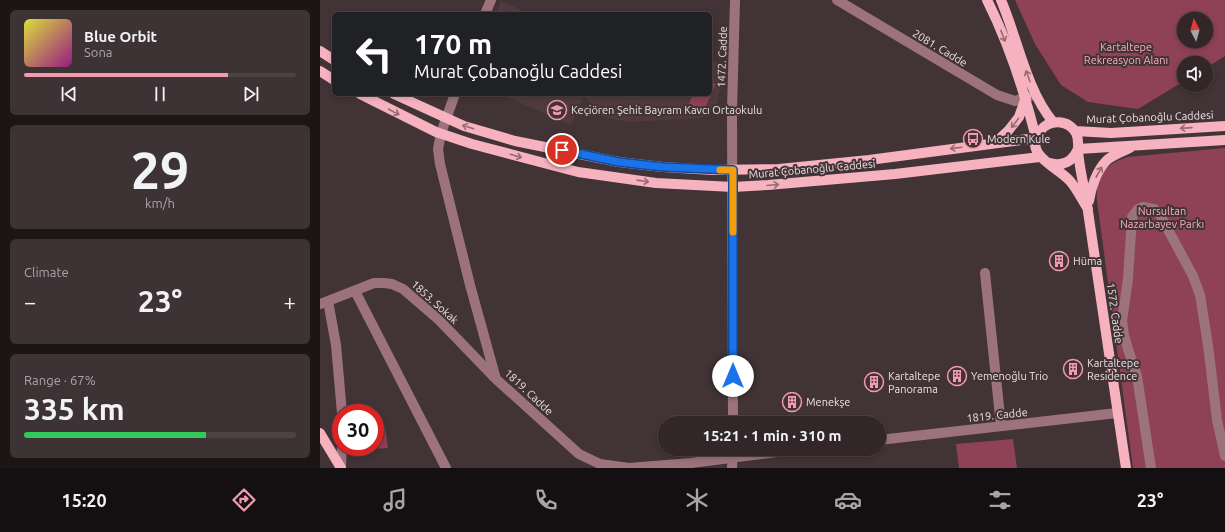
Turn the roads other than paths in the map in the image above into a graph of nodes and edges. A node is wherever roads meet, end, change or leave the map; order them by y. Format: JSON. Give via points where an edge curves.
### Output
{"nodes":[{"id":1,"x":491,"y":0,"type":"edge"},
{"id":2,"x":735,"y":0,"type":"edge"},
{"id":3,"x":837,"y":0,"type":"edge"},
{"id":4,"x":987,"y":0,"type":"edge"},
{"id":5,"x":1001,"y":0,"type":"edge"},
{"id":6,"x":486,"y":12,"type":"edge"},
{"id":7,"x":320,"y":51,"type":"edge"},
{"id":8,"x":332,"y":59,"type":"edge"},
{"id":9,"x":320,"y":71,"type":"edge"},
{"id":10,"x":332,"y":79,"type":"edge"},
{"id":11,"x":364,"y":96,"type":"edge"},
{"id":12,"x":398,"y":96,"type":"edge"},
{"id":13,"x":454,"y":96,"type":"edge"},
{"id":14,"x":1030,"y":96,"type":"junction"},
{"id":15,"x":447,"y":118,"type":"junction"},
{"id":16,"x":1053,"y":122,"type":"junction"},
{"id":17,"x":1225,"y":126,"type":"edge"},
{"id":18,"x":1075,"y":132,"type":"junction"},
{"id":19,"x":441,"y":133,"type":"junction"},
{"id":20,"x":1036,"y":138,"type":"junction"},
{"id":21,"x":1225,"y":140,"type":"edge"},
{"id":22,"x":995,"y":143,"type":"junction"},
{"id":23,"x":1134,"y":146,"type":"junction"},
{"id":24,"x":1078,"y":149,"type":"junction"},
{"id":25,"x":1043,"y":159,"type":"junction"},
{"id":26,"x":733,"y":170,"type":"junction"},
{"id":27,"x":733,"y":187,"type":"junction"},
{"id":28,"x":1088,"y":209,"type":"junction"},
{"id":29,"x":985,"y":273,"type":"dead end"},
{"id":30,"x":355,"y":291,"type":"junction"},
{"id":31,"x":324,"y":302,"type":"edge"},
{"id":32,"x":496,"y":379,"type":"junction"},
{"id":33,"x":341,"y":404,"type":"edge"},
{"id":34,"x":1117,"y":413,"type":"junction"},
{"id":35,"x":733,"y":416,"type":"edge"},
{"id":36,"x":1001,"y":426,"type":"junction"},
{"id":37,"x":320,"y":433,"type":"edge"},
{"id":38,"x":886,"y":439,"type":"edge"},
{"id":39,"x":342,"y":456,"type":"edge"},
{"id":40,"x":748,"y":456,"type":"edge"},
{"id":41,"x":1225,"y":456,"type":"edge"},
{"id":42,"x":733,"y":458,"type":"edge"},
{"id":43,"x":598,"y":466,"type":"edge"},
{"id":44,"x":341,"y":467,"type":"edge"},
{"id":45,"x":446,"y":468,"type":"edge"},
{"id":46,"x":1126,"y":468,"type":"edge"},
{"id":47,"x":1151,"y":468,"type":"edge"}],
"edges":[{"from":1,"to":6,"type":"street"},
{"from":2,"to":26,"type":"street","name":"1472. Cadde"},
{"from":3,"to":14,"type":"street","name":"2081. Cadde","via":[[997,96],[1015,101]]},
{"from":4,"to":14,"type":"main road","one_way":true},
{"from":14,"to":5,"type":"main road","one_way":true,"via":[[1009,18]]},
{"from":7,"to":8,"type":"main road"},
{"from":9,"to":10,"type":"main road"},
{"from":11,"to":19,"type":"main road","name":"Murat Çobanoğlu Caddesi","one_way":true},
{"from":12,"to":15,"type":"main road","name":"Murat Çobanoğlu Caddesi"},
{"from":13,"to":15,"type":"street","name":"1819. Cadde"},
{"from":14,"to":16,"type":"main road"},
{"from":14,"to":20,"type":"main road"},
{"from":14,"to":22,"type":"main road","one_way":true,"via":[[1019,117]]},
{"from":15,"to":19,"type":"street","name":"1819. Cadde"},
{"from":26,"to":15,"type":"main road","name":"Murat Çobanoğlu Caddesi","one_way":true,"via":[[619,162],[515,141],[464,126]]},
{"from":16,"to":18,"type":"main road","via":[[1065,124]]},
{"from":16,"to":20,"type":"main road","via":[[1042,128]]},
{"from":17,"to":18,"type":"main road","name":"Murat Çobanoğlu Caddesi","one_way":true,"via":[[1110,133]]},
{"from":18,"to":24,"type":"main road","via":[[1079,143]]},
{"from":19,"to":27,"type":"main road","name":"Murat Çobanoğlu Caddesi","one_way":true,"via":[[472,144],[578,172],[656,183]]},
{"from":19,"to":32,"type":"street","name":"1819. Cadde","via":[[438,149],[443,181]]},
{"from":20,"to":22,"type":"main road","name":"Murat Çobanoğlu Caddesi"},
{"from":20,"to":25,"type":"main road","via":[[1036,146]]},
{"from":21,"to":23,"type":"main road"},
{"from":22,"to":26,"type":"main road","name":"Murat Çobanoğlu Caddesi","one_way":true,"via":[[814,166]]},
{"from":23,"to":24,"type":"main road"},
{"from":28,"to":23,"type":"main road","one_way":true,"via":[[1090,193],[1098,172],[1108,160]]},
{"from":24,"to":25,"type":"main road","via":[[1065,164],[1052,164]]},
{"from":24,"to":28,"type":"main road","name":"1572. Cadde"},
{"from":27,"to":25,"type":"main road","name":"Murat Çobanoğlu Caddesi","one_way":true},
{"from":25,"to":28,"type":"main road","via":[[1070,181]]},
{"from":26,"to":27,"type":"street","name":"1472. Cadde"},
{"from":27,"to":35,"type":"street","name":"1472. Cadde"},
{"from":28,"to":34,"type":"main road","name":"1572. Cadde"},
{"from":29,"to":36,"type":"street"},
{"from":30,"to":31,"type":"street","name":"1853. Sokak"},
{"from":30,"to":32,"type":"street","name":"1853. Sokak","via":[[374,283],[392,284],[403,289],[439,320]]},
{"from":30,"to":45,"type":"street"},
{"from":31,"to":33,"type":"street","via":[[336,345]]},
{"from":32,"to":43,"type":"street","name":"1819. Cadde","via":[[579,454]]},
{"from":34,"to":36,"type":"street","name":"1819. Cadde"},
{"from":34,"to":46,"type":"main road","name":"1572. Cadde"},
{"from":36,"to":38,"type":"street","name":"1819. Cadde"},
{"from":37,"to":44,"type":"main road"},
{"from":39,"to":44,"type":"street"},
{"from":40,"to":42,"type":"street","name":"1819. Cadde"},
{"from":41,"to":47,"type":"street","via":[[1216,420],[1200,294],[1160,213],[1143,207],[1134,212],[1130,224],[1128,279],[1122,321],[1137,376]]},
{"from":42,"to":43,"type":"street","name":"1819. Cadde","via":[[629,468]]}]}
